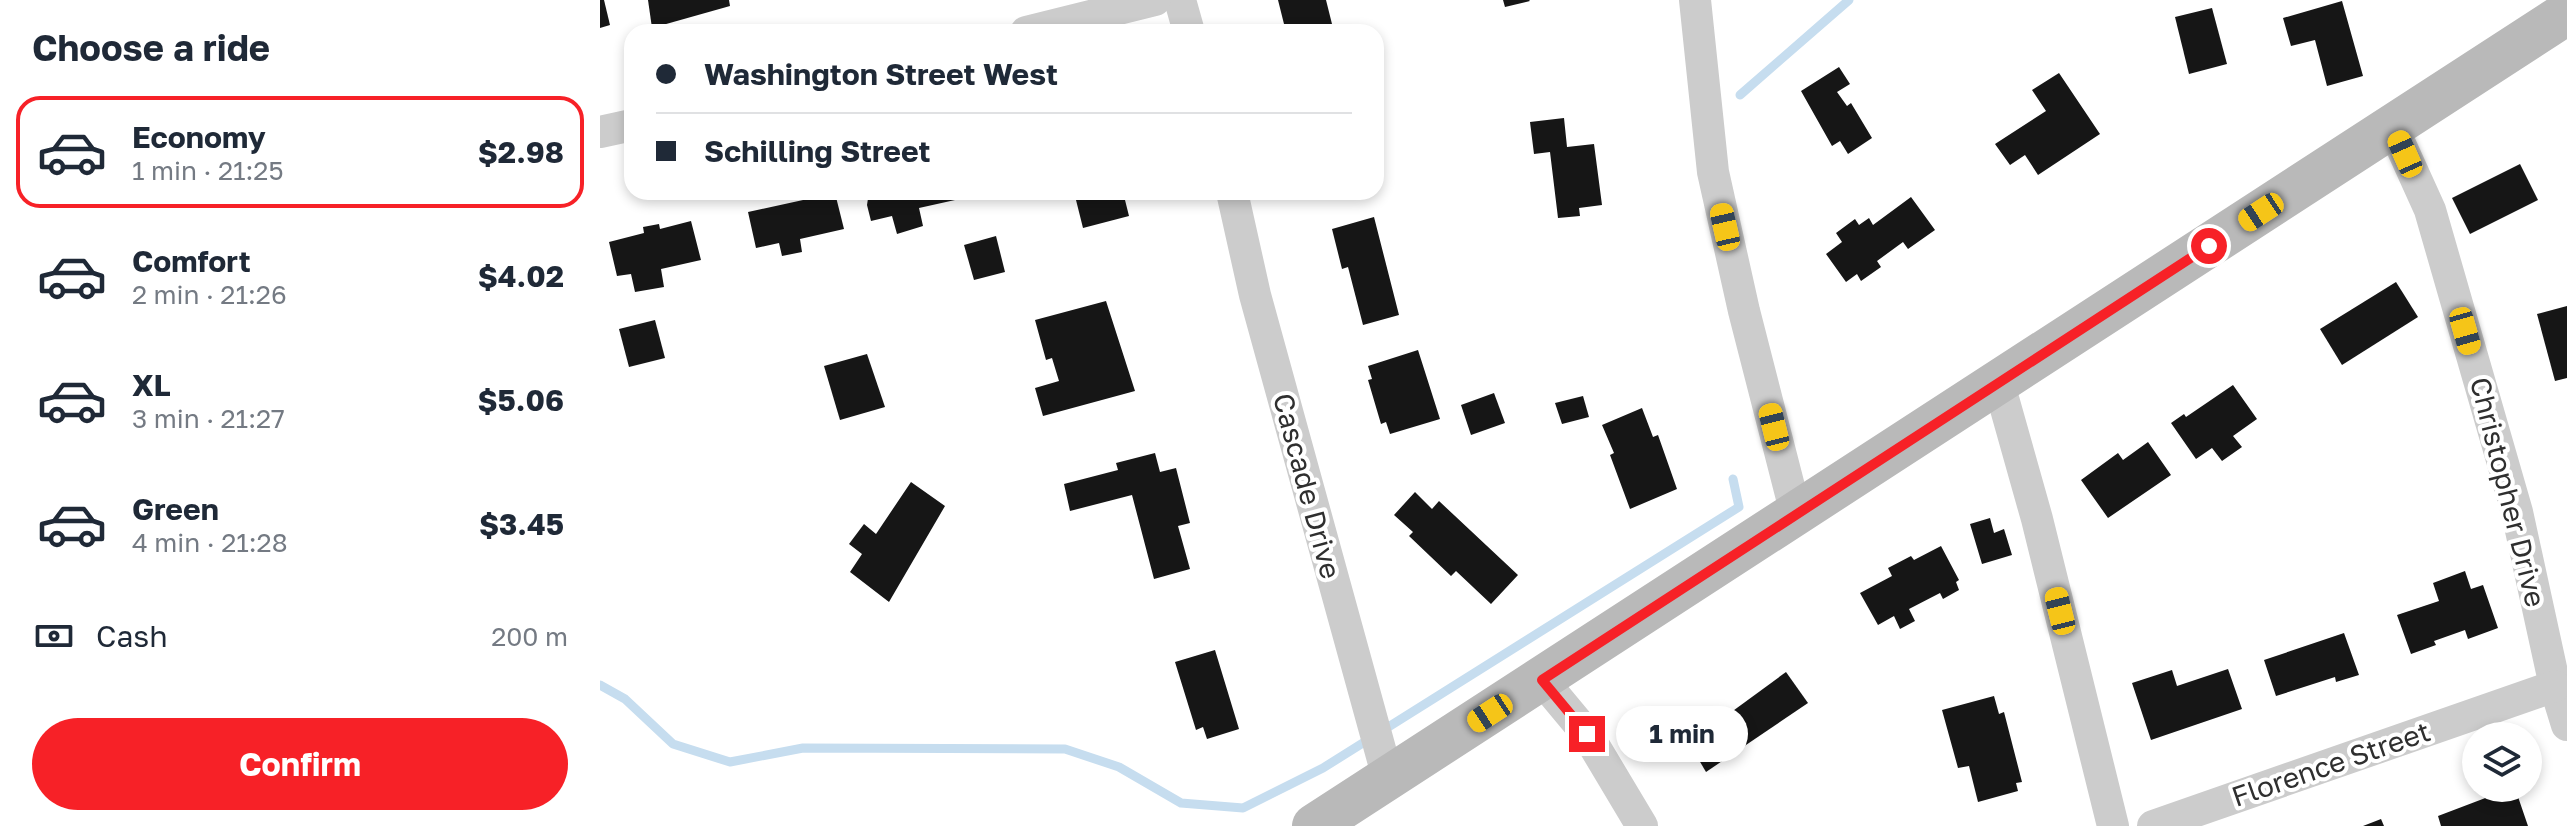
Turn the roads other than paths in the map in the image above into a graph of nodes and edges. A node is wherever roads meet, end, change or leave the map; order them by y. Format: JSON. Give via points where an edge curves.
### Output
{"nodes":[{"id":1,"x":1155,"y":0,"type":"edge"},
{"id":2,"x":1180,"y":0,"type":"edge"},
{"id":3,"x":1695,"y":0,"type":"edge"},
{"id":4,"x":2567,"y":13,"type":"edge"},
{"id":5,"x":1058,"y":24,"type":"edge"},
{"id":6,"x":1187,"y":24,"type":"edge"},
{"id":7,"x":2392,"y":126,"type":"junction"},
{"id":8,"x":624,"y":127,"type":"edge"},
{"id":9,"x":600,"y":132,"type":"edge"},
{"id":10,"x":1234,"y":200,"type":"edge"},
{"id":11,"x":1999,"y":384,"type":"junction"},
{"id":12,"x":1796,"y":514,"type":"junction"},
{"id":13,"x":1542,"y":680,"type":"junction"},
{"id":14,"x":2555,"y":686,"type":"junction"},
{"id":15,"x":2567,"y":725,"type":"edge"},
{"id":16,"x":1388,"y":778,"type":"junction"},
{"id":17,"x":1314,"y":826,"type":"edge"},
{"id":18,"x":1642,"y":826,"type":"edge"},
{"id":19,"x":2113,"y":826,"type":"edge"},
{"id":20,"x":2153,"y":826,"type":"edge"}],
"edges":[{"from":1,"to":5,"type":"street"},
{"from":2,"to":6,"type":"street"},
{"from":3,"to":12,"type":"street","via":[[1713,172]]},
{"from":4,"to":7,"type":"street"},
{"from":7,"to":11,"type":"street"},
{"from":7,"to":14,"type":"street","name":"Christopher Drive","via":[[2430,210],[2517,512]]},
{"from":8,"to":9,"type":"street"},
{"from":10,"to":16,"type":"street","name":"Cascade Drive"},
{"from":11,"to":12,"type":"street"},
{"from":11,"to":19,"type":"street"},
{"from":12,"to":13,"type":"street"},
{"from":13,"to":16,"type":"street"},
{"from":13,"to":18,"type":"street","via":[[1587,734]]},
{"from":14,"to":15,"type":"street","name":"Christopher Drive"},
{"from":14,"to":20,"type":"street","name":"Florence Street"},
{"from":16,"to":17,"type":"street"}]}
